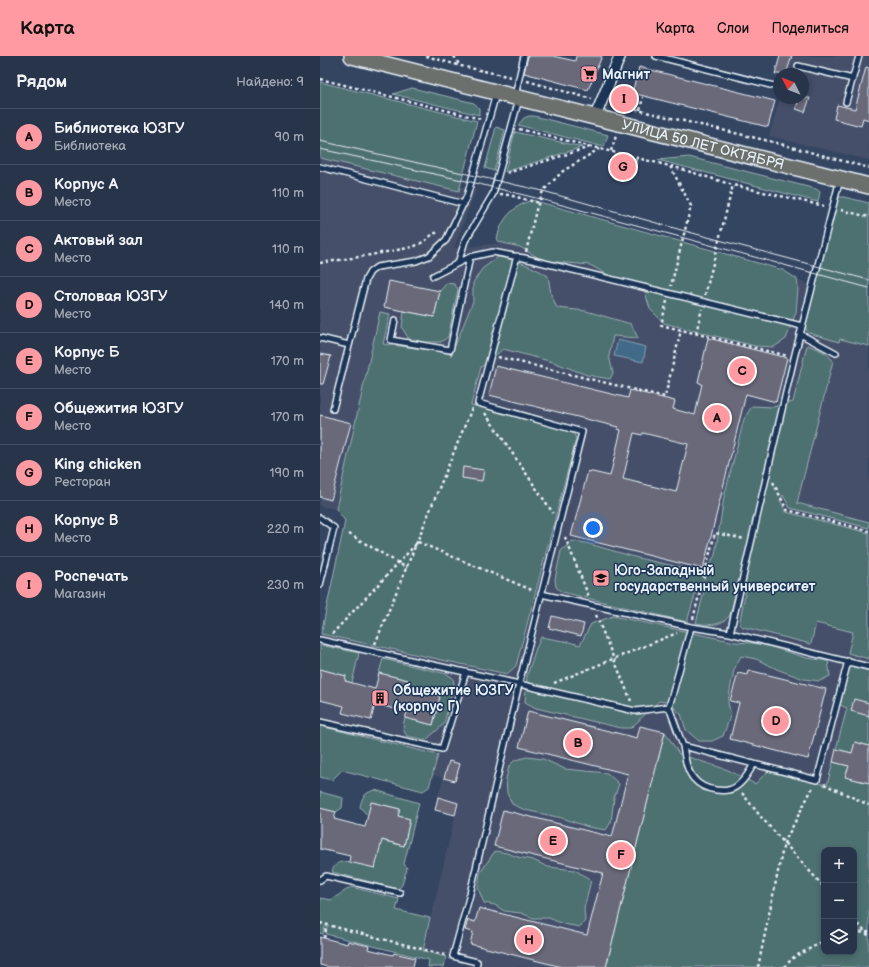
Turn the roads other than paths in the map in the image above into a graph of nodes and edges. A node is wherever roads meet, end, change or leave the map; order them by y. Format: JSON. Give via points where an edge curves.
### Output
{"nodes":[{"id":1,"x":352,"y":56,"type":"edge"},
{"id":2,"x":524,"y":56,"type":"edge"},
{"id":3,"x":620,"y":56,"type":"edge"},
{"id":4,"x":656,"y":56,"type":"edge"},
{"id":5,"x":858,"y":56,"type":"edge"},
{"id":6,"x":374,"y":59,"type":"edge"},
{"id":7,"x":798,"y":66,"type":"dead end"},
{"id":8,"x":853,"y":79,"type":"junction"},
{"id":9,"x":773,"y":85,"type":"edge"},
{"id":10,"x":496,"y":93,"type":"junction"},
{"id":11,"x":517,"y":97,"type":"junction"},
{"id":12,"x":846,"y":102,"type":"dead end"},
{"id":13,"x":595,"y":117,"type":"junction"},
{"id":14,"x":320,"y":168,"type":"edge"},
{"id":15,"x":840,"y":178,"type":"junction"},
{"id":16,"x":869,"y":186,"type":"edge"},
{"id":17,"x":464,"y":204,"type":"junction"},
{"id":18,"x":516,"y":256,"type":"junction"},
{"id":19,"x":470,"y":257,"type":"junction"},
{"id":20,"x":458,"y":263,"type":"junction"},
{"id":21,"x":433,"y":276,"type":"dead end"},
{"id":22,"x":395,"y":320,"type":"dead end"},
{"id":23,"x":802,"y":326,"type":"junction"},
{"id":24,"x":800,"y":334,"type":"junction"},
{"id":25,"x":320,"y":338,"type":"edge"},
{"id":26,"x":349,"y":345,"type":"junction"},
{"id":27,"x":836,"y":353,"type":"dead end"},
{"id":28,"x":333,"y":409,"type":"dead end"},
{"id":29,"x":320,"y":518,"type":"edge"},
{"id":30,"x":320,"y":585,"type":"edge"},
{"id":31,"x":541,"y":594,"type":"junction"},
{"id":32,"x":690,"y":627,"type":"junction"},
{"id":33,"x":730,"y":633,"type":"junction"},
{"id":34,"x":320,"y":640,"type":"edge"},
{"id":35,"x":848,"y":661,"type":"junction"},
{"id":36,"x":869,"y":666,"type":"edge"},
{"id":37,"x":466,"y":672,"type":"junction"},
{"id":38,"x":519,"y":684,"type":"junction"},
{"id":39,"x":669,"y":706,"type":"junction"},
{"id":40,"x":320,"y":722,"type":"edge"},
{"id":41,"x":683,"y":746,"type":"junction"},
{"id":42,"x":754,"y":764,"type":"junction"},
{"id":43,"x":320,"y":880,"type":"edge"},
{"id":44,"x":400,"y":893,"type":"dead end"},
{"id":45,"x":476,"y":967,"type":"edge"}],
"edges":[{"from":1,"to":6,"type":"main road","name":"УЛИЦА 50 ЛЕТ ОКТЯБРЯ"},
{"from":2,"to":11,"type":"lane"},
{"from":3,"to":13,"type":"street"},
{"from":4,"to":9,"type":"lane"},
{"from":5,"to":8,"type":"lane"},
{"from":6,"to":10,"type":"main road","name":"УЛИЦА 50 ЛЕТ ОКТЯБРЯ"},
{"from":7,"to":8,"type":"lane"},
{"from":8,"to":12,"type":"lane"},
{"from":10,"to":11,"type":"main road","name":"УЛИЦА 50 ЛЕТ ОКТЯБРЯ"},
{"from":10,"to":17,"type":"lane"},
{"from":11,"to":13,"type":"main road","name":"УЛИЦА 50 ЛЕТ ОКТЯБРЯ"},
{"from":11,"to":20,"type":"lane","via":[[493,194],[465,241]]},
{"from":13,"to":15,"type":"main road","name":"УЛИЦА 50 ЛЕТ ОКТЯБРЯ"},
{"from":14,"to":17,"type":"lane"},
{"from":15,"to":16,"type":"main road","name":"УЛИЦА 50 ЛЕТ ОКТЯБРЯ"},
{"from":15,"to":23,"type":"lane"},
{"from":17,"to":26,"type":"lane","via":[[446,240],[429,256],[416,261],[377,267],[370,272]]},
{"from":18,"to":19,"type":"lane","via":[[493,252]]},
{"from":18,"to":23,"type":"lane"},
{"from":18,"to":31,"type":"lane","via":[[478,403],[582,432]]},
{"from":19,"to":20,"type":"lane"},
{"from":19,"to":22,"type":"lane","via":[[450,350],[391,340]]},
{"from":20,"to":21,"type":"lane"},
{"from":23,"to":24,"type":"lane"},
{"from":24,"to":27,"type":"lane"},
{"from":24,"to":33,"type":"lane"},
{"from":25,"to":26,"type":"lane"},
{"from":26,"to":28,"type":"lane"},
{"from":29,"to":30,"type":"lane","via":[[334,528]]},
{"from":31,"to":32,"type":"lane"},
{"from":31,"to":38,"type":"lane"},
{"from":32,"to":33,"type":"lane"},
{"from":32,"to":39,"type":"lane"},
{"from":33,"to":35,"type":"lane"},
{"from":34,"to":37,"type":"lane"},
{"from":35,"to":36,"type":"lane"},
{"from":35,"to":42,"type":"lane","via":[[817,780]]},
{"from":37,"to":38,"type":"lane"},
{"from":37,"to":40,"type":"lane","via":[[442,749]]},
{"from":38,"to":39,"type":"lane","via":[[635,711]]},
{"from":38,"to":45,"type":"lane","via":[[453,956],[477,962]]},
{"from":39,"to":41,"type":"lane"},
{"from":41,"to":42,"type":"lane"},
{"from":41,"to":42,"type":"lane","via":[[686,763],[693,778],[702,786],[712,789],[728,790],[737,786],[748,776]]},
{"from":43,"to":44,"type":"lane","via":[[326,876]]}]}
